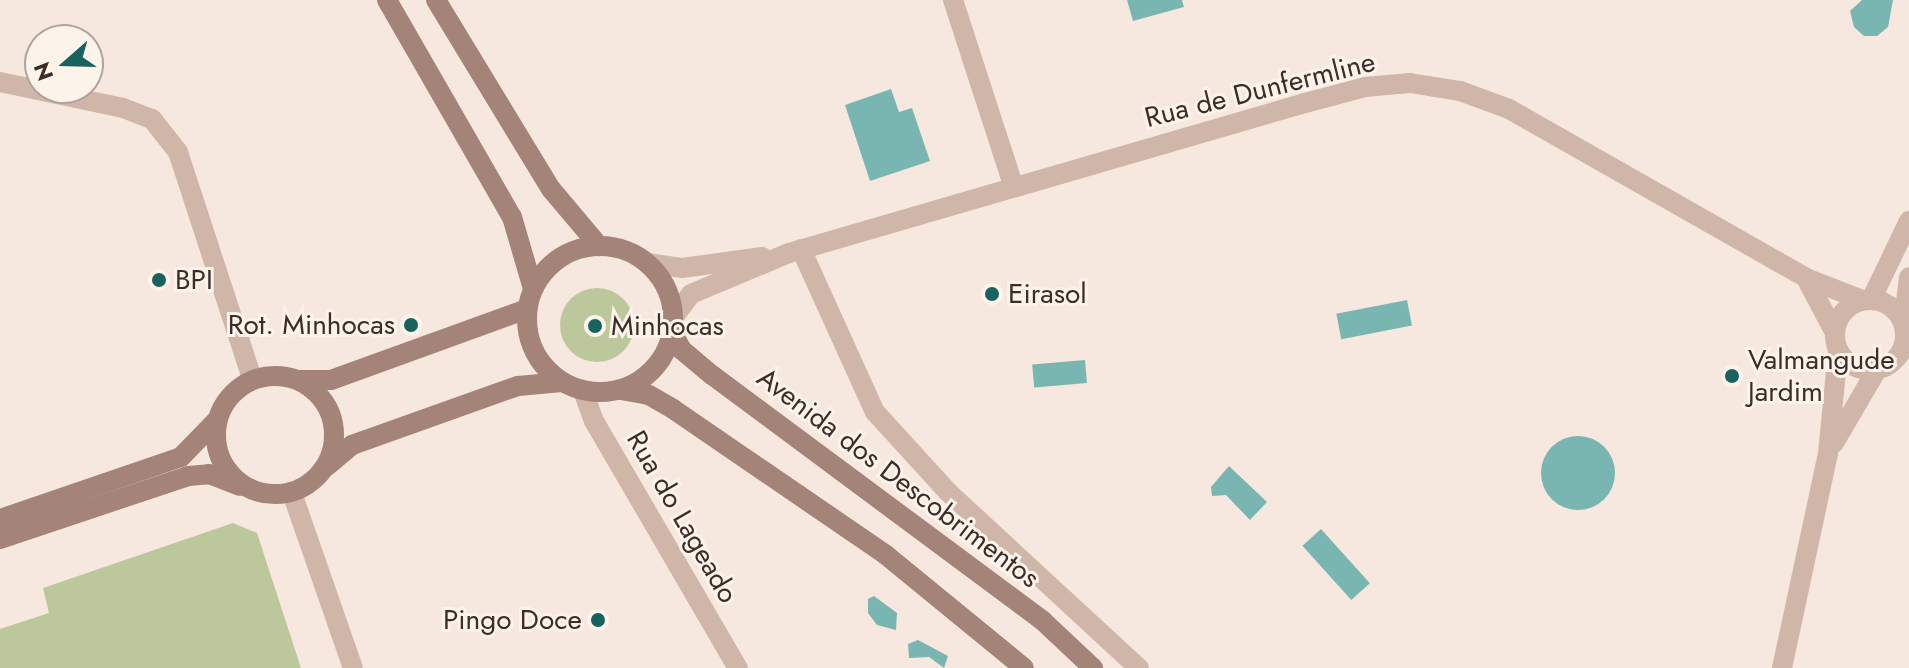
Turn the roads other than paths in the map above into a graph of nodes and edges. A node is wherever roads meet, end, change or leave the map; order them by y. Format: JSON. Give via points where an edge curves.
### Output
{"nodes":[{"id":1,"x":387,"y":0,"type":"edge"},
{"id":2,"x":436,"y":0,"type":"edge"},
{"id":3,"x":953,"y":0,"type":"edge"},
{"id":4,"x":0,"y":82,"type":"edge"},
{"id":5,"x":1013,"y":185,"type":"junction"},
{"id":6,"x":1909,"y":221,"type":"edge"},
{"id":7,"x":599,"y":246,"type":"junction"},
{"id":8,"x":795,"y":251,"type":"junction"},
{"id":9,"x":647,"y":263,"type":"junction"},
{"id":10,"x":1909,"y":277,"type":"edge"},
{"id":11,"x":1806,"y":278,"type":"junction"},
{"id":12,"x":533,"y":289,"type":"junction"},
{"id":13,"x":1866,"y":300,"type":"junction"},
{"id":14,"x":527,"y":309,"type":"junction"},
{"id":15,"x":672,"y":325,"type":"junction"},
{"id":16,"x":1906,"y":329,"type":"edge"},
{"id":17,"x":1836,"y":341,"type":"junction"},
{"id":18,"x":1892,"y":369,"type":"edge"},
{"id":19,"x":252,"y":379,"type":"junction"},
{"id":20,"x":300,"y":380,"type":"junction"},
{"id":21,"x":562,"y":382,"type":"junction"},
{"id":22,"x":621,"y":390,"type":"junction"},
{"id":23,"x":583,"y":391,"type":"junction"},
{"id":24,"x":217,"y":420,"type":"junction"},
{"id":25,"x":1828,"y":454,"type":"junction"},
{"id":26,"x":327,"y":466,"type":"junction"},
{"id":27,"x":253,"y":490,"type":"junction"},
{"id":28,"x":292,"y":493,"type":"junction"},
{"id":29,"x":0,"y":519,"type":"edge"},
{"id":30,"x":0,"y":539,"type":"edge"},
{"id":31,"x":353,"y":668,"type":"edge"},
{"id":32,"x":738,"y":668,"type":"edge"},
{"id":33,"x":1024,"y":668,"type":"edge"},
{"id":34,"x":1093,"y":668,"type":"edge"},
{"id":35,"x":1139,"y":668,"type":"edge"},
{"id":36,"x":1782,"y":668,"type":"edge"}],
"edges":[{"from":1,"to":12,"type":"main road","via":[[512,217]]},
{"from":2,"to":7,"type":"main road","via":[[551,189]]},
{"from":3,"to":5,"type":"street"},
{"from":4,"to":19,"type":"street","via":[[152,119],[178,152]]},
{"from":5,"to":8,"type":"street","name":"Rua de Dunfermline"},
{"from":5,"to":11,"type":"street","name":"Rua de Dunfermline","via":[[1365,87],[1410,83],[1460,91],[1509,109]]},
{"from":6,"to":13,"type":"street"},
{"from":7,"to":9,"type":"main road"},
{"from":7,"to":12,"type":"main road","via":[[560,258]]},
{"from":8,"to":9,"type":"street","name":"Rua de Dunfermline","via":[[682,268]]},
{"from":8,"to":15,"type":"street","name":"Rua de Dunfermline","via":[[691,294]]},
{"from":8,"to":35,"type":"street","via":[[875,412],[948,492]]},
{"from":9,"to":15,"type":"main road","via":[[665,288]]},
{"from":10,"to":16,"type":"street"},
{"from":11,"to":13,"type":"street","name":"Rua de Dunfermline"},
{"from":11,"to":17,"type":"street"},
{"from":12,"to":14,"type":"main road"},
{"from":13,"to":16,"type":"street","via":[[1895,308]]},
{"from":13,"to":17,"type":"street"},
{"from":14,"to":20,"type":"main road","via":[[331,380]]},
{"from":14,"to":21,"type":"main road","via":[[534,351]]},
{"from":15,"to":22,"type":"main road","via":[[654,368]]},
{"from":15,"to":34,"type":"main road","name":"Avenida dos Descobrimentos","via":[[682,350],[712,375],[1043,621]]},
{"from":16,"to":18,"type":"street"},
{"from":17,"to":18,"type":"street","via":[[1856,370]]},
{"from":17,"to":25,"type":"street"},
{"from":18,"to":25,"type":"street"},
{"from":19,"to":20,"type":"main road","via":[[275,375]]},
{"from":19,"to":24,"type":"main road","via":[[229,397]]},
{"from":20,"to":26,"type":"main road","via":[[330,411],[335,430]]},
{"from":21,"to":23,"type":"main road"},
{"from":21,"to":26,"type":"main road","via":[[518,386],[405,426],[352,445]]},
{"from":22,"to":23,"type":"main road"},
{"from":22,"to":33,"type":"main road","via":[[649,395],[673,409],[874,546]]},
{"from":23,"to":32,"type":"street","name":"Rua do Lageado","via":[[594,421]]},
{"from":24,"to":27,"type":"main road","via":[[221,460],[233,477]]},
{"from":24,"to":29,"type":"main road","via":[[181,457]]},
{"from":25,"to":36,"type":"street"},
{"from":26,"to":28,"type":"main road"},
{"from":27,"to":28,"type":"main road"},
{"from":27,"to":30,"type":"main road","via":[[209,474],[188,476]]},
{"from":28,"to":31,"type":"street"}]}
